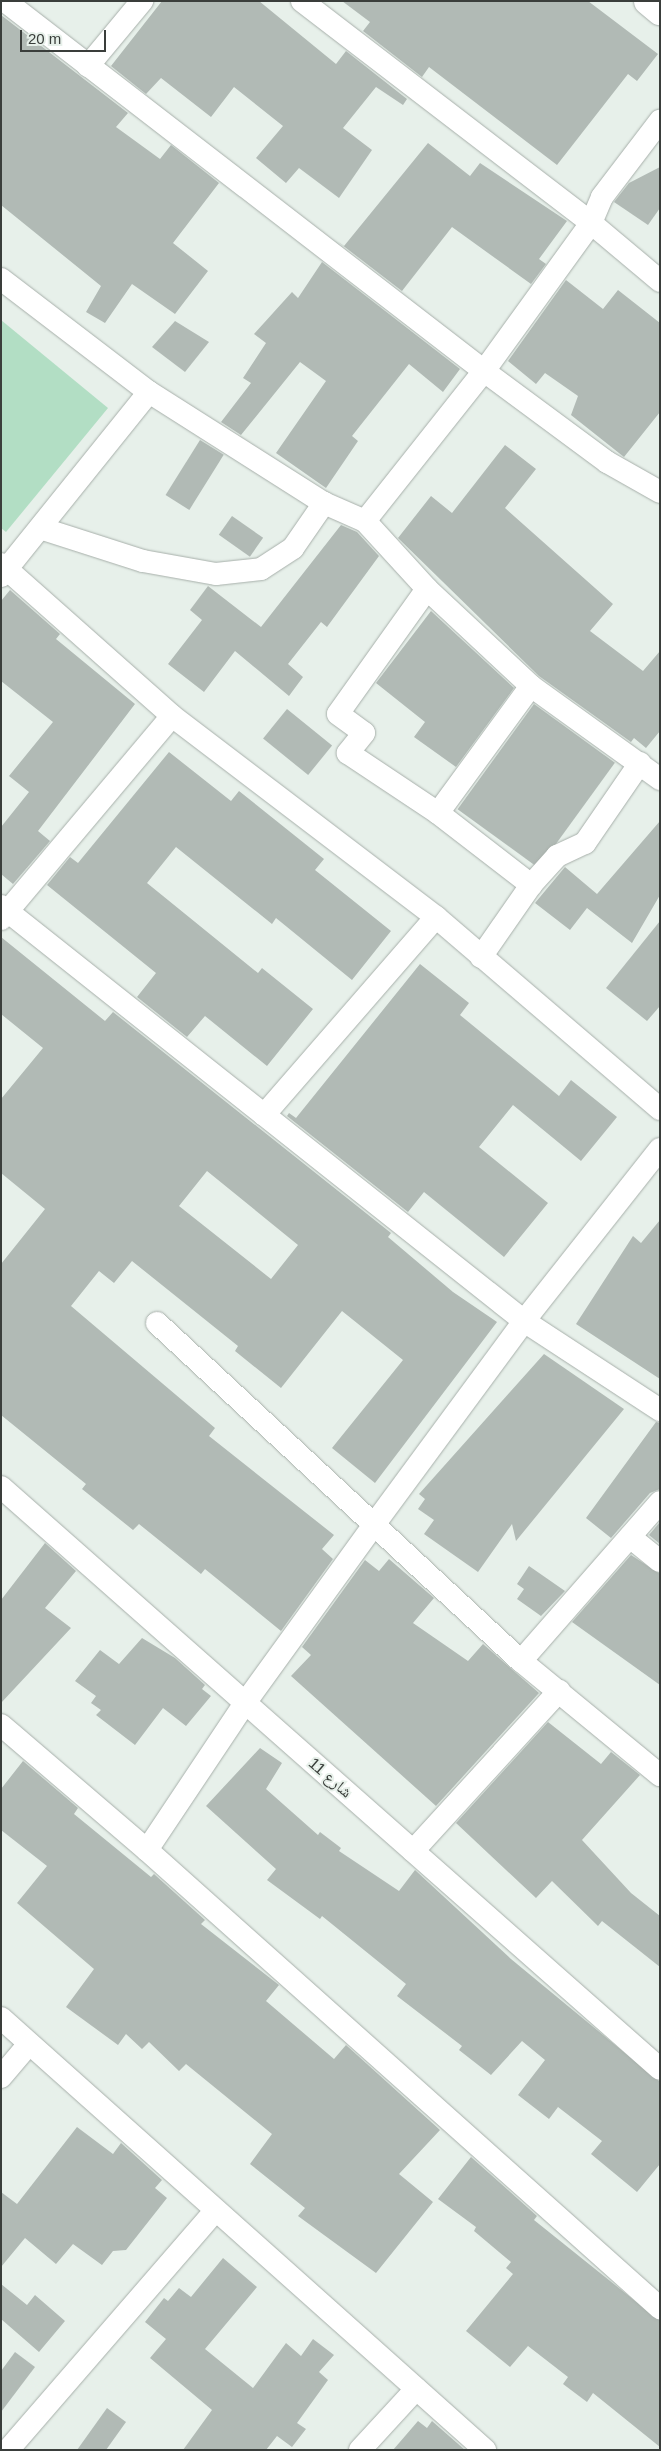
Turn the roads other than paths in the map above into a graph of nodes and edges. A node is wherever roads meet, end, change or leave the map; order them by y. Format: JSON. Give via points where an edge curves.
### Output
{"nodes":[{"id":1,"x":5,"y":1,"type":"edge"},
{"id":2,"x":142,"y":1,"type":"edge"},
{"id":3,"x":302,"y":1,"type":"edge"},
{"id":4,"x":648,"y":1,"type":"edge"},
{"id":5,"x":660,"y":11,"type":"edge"},
{"id":6,"x":88,"y":66,"type":"junction"},
{"id":7,"x":660,"y":121,"type":"edge"},
{"id":8,"x":592,"y":223,"type":"junction"},
{"id":9,"x":1,"y":279,"type":"edge"},
{"id":10,"x":660,"y":281,"type":"edge"},
{"id":11,"x":484,"y":371,"type":"junction"},
{"id":12,"x":149,"y":392,"type":"junction"},
{"id":13,"x":660,"y":492,"type":"edge"},
{"id":14,"x":324,"y":503,"type":"junction"},
{"id":15,"x":364,"y":521,"type":"junction"},
{"id":16,"x":40,"y":528,"type":"junction"},
{"id":17,"x":3,"y":569,"type":"edge"},
{"id":18,"x":427,"y":589,"type":"junction"},
{"id":19,"x":531,"y":686,"type":"junction"},
{"id":20,"x":172,"y":716,"type":"junction"},
{"id":21,"x":640,"y":763,"type":"junction"},
{"id":22,"x":660,"y":779,"type":"edge"},
{"id":23,"x":438,"y":813,"type":"junction"},
{"id":24,"x":531,"y":884,"type":"junction"},
{"id":25,"x":3,"y":912,"type":"edge"},
{"id":26,"x":436,"y":917,"type":"junction"},
{"id":27,"x":481,"y":957,"type":"junction"},
{"id":28,"x":659,"y":1107,"type":"edge"},
{"id":29,"x":264,"y":1115,"type":"junction"},
{"id":30,"x":660,"y":1149,"type":"edge"},
{"id":31,"x":524,"y":1321,"type":"junction"},
{"id":32,"x":157,"y":1323,"type":"dead end"},
{"id":33,"x":660,"y":1410,"type":"edge"},
{"id":34,"x":1,"y":1487,"type":"edge"},
{"id":35,"x":660,"y":1502,"type":"edge"},
{"id":36,"x":374,"y":1526,"type":"junction"},
{"id":37,"x":630,"y":1537,"type":"junction"},
{"id":38,"x":660,"y":1561,"type":"edge"},
{"id":39,"x":521,"y":1661,"type":"junction"},
{"id":40,"x":559,"y":1691,"type":"junction"},
{"id":41,"x":245,"y":1703,"type":"junction"},
{"id":42,"x":3,"y":1731,"type":"edge"},
{"id":43,"x":660,"y":1775,"type":"edge"},
{"id":44,"x":148,"y":1850,"type":"junction"},
{"id":45,"x":413,"y":1851,"type":"junction"},
{"id":46,"x":1,"y":2018,"type":"edge"},
{"id":47,"x":29,"y":2044,"type":"junction"},
{"id":48,"x":660,"y":2069,"type":"edge"},
{"id":49,"x":1,"y":2077,"type":"edge"},
{"id":50,"x":215,"y":2210,"type":"junction"},
{"id":51,"x":660,"y":2308,"type":"edge"},
{"id":52,"x":416,"y":2389,"type":"junction"},
{"id":53,"x":8,"y":2450,"type":"edge"},
{"id":54,"x":360,"y":2450,"type":"edge"},
{"id":55,"x":485,"y":2450,"type":"edge"}],
"edges":[{"from":1,"to":6,"type":"street"},
{"from":2,"to":6,"type":"street"},
{"from":3,"to":8,"type":"street"},
{"from":4,"to":5,"type":"main road"},
{"from":6,"to":11,"type":"street"},
{"from":7,"to":8,"type":"street","via":[[602,197]]},
{"from":8,"to":10,"type":"street"},
{"from":8,"to":11,"type":"street"},
{"from":9,"to":12,"type":"street"},
{"from":11,"to":13,"type":"street","via":[[607,462]]},
{"from":11,"to":15,"type":"street"},
{"from":12,"to":14,"type":"street"},
{"from":12,"to":16,"type":"street"},
{"from":14,"to":15,"type":"street"},
{"from":14,"to":16,"type":"street","via":[[294,548],[261,569],[216,574],[143,562]]},
{"from":15,"to":18,"type":"street"},
{"from":16,"to":17,"type":"street"},
{"from":17,"to":20,"type":"street"},
{"from":18,"to":19,"type":"street"},
{"from":18,"to":23,"type":"street","via":[[338,714],[364,733],[348,753]]},
{"from":19,"to":21,"type":"street"},
{"from":19,"to":23,"type":"street"},
{"from":20,"to":25,"type":"street"},
{"from":20,"to":26,"type":"street"},
{"from":21,"to":22,"type":"street"},
{"from":21,"to":24,"type":"street","via":[[585,843],[557,856]]},
{"from":23,"to":24,"type":"street"},
{"from":24,"to":27,"type":"street"},
{"from":25,"to":29,"type":"street"},
{"from":26,"to":27,"type":"street"},
{"from":26,"to":29,"type":"street"},
{"from":27,"to":28,"type":"street"},
{"from":29,"to":31,"type":"street"},
{"from":30,"to":31,"type":"street"},
{"from":31,"to":33,"type":"street"},
{"from":31,"to":36,"type":"street"},
{"from":32,"to":36,"type":"street"},
{"from":34,"to":41,"type":"street","name":"شارع 11"},
{"from":35,"to":37,"type":"street"},
{"from":36,"to":39,"type":"street"},
{"from":36,"to":41,"type":"street"},
{"from":37,"to":38,"type":"street"},
{"from":37,"to":39,"type":"street"},
{"from":39,"to":40,"type":"street"},
{"from":40,"to":43,"type":"street"},
{"from":40,"to":45,"type":"street"},
{"from":41,"to":44,"type":"street"},
{"from":41,"to":45,"type":"street","name":"شارع 11"},
{"from":42,"to":44,"type":"street"},
{"from":44,"to":51,"type":"street"},
{"from":45,"to":48,"type":"street","name":"شارع 11"},
{"from":46,"to":47,"type":"street"},
{"from":47,"to":49,"type":"street"},
{"from":47,"to":50,"type":"street"},
{"from":50,"to":52,"type":"street"},
{"from":50,"to":53,"type":"street"},
{"from":52,"to":54,"type":"street"},
{"from":52,"to":55,"type":"street"}]}
